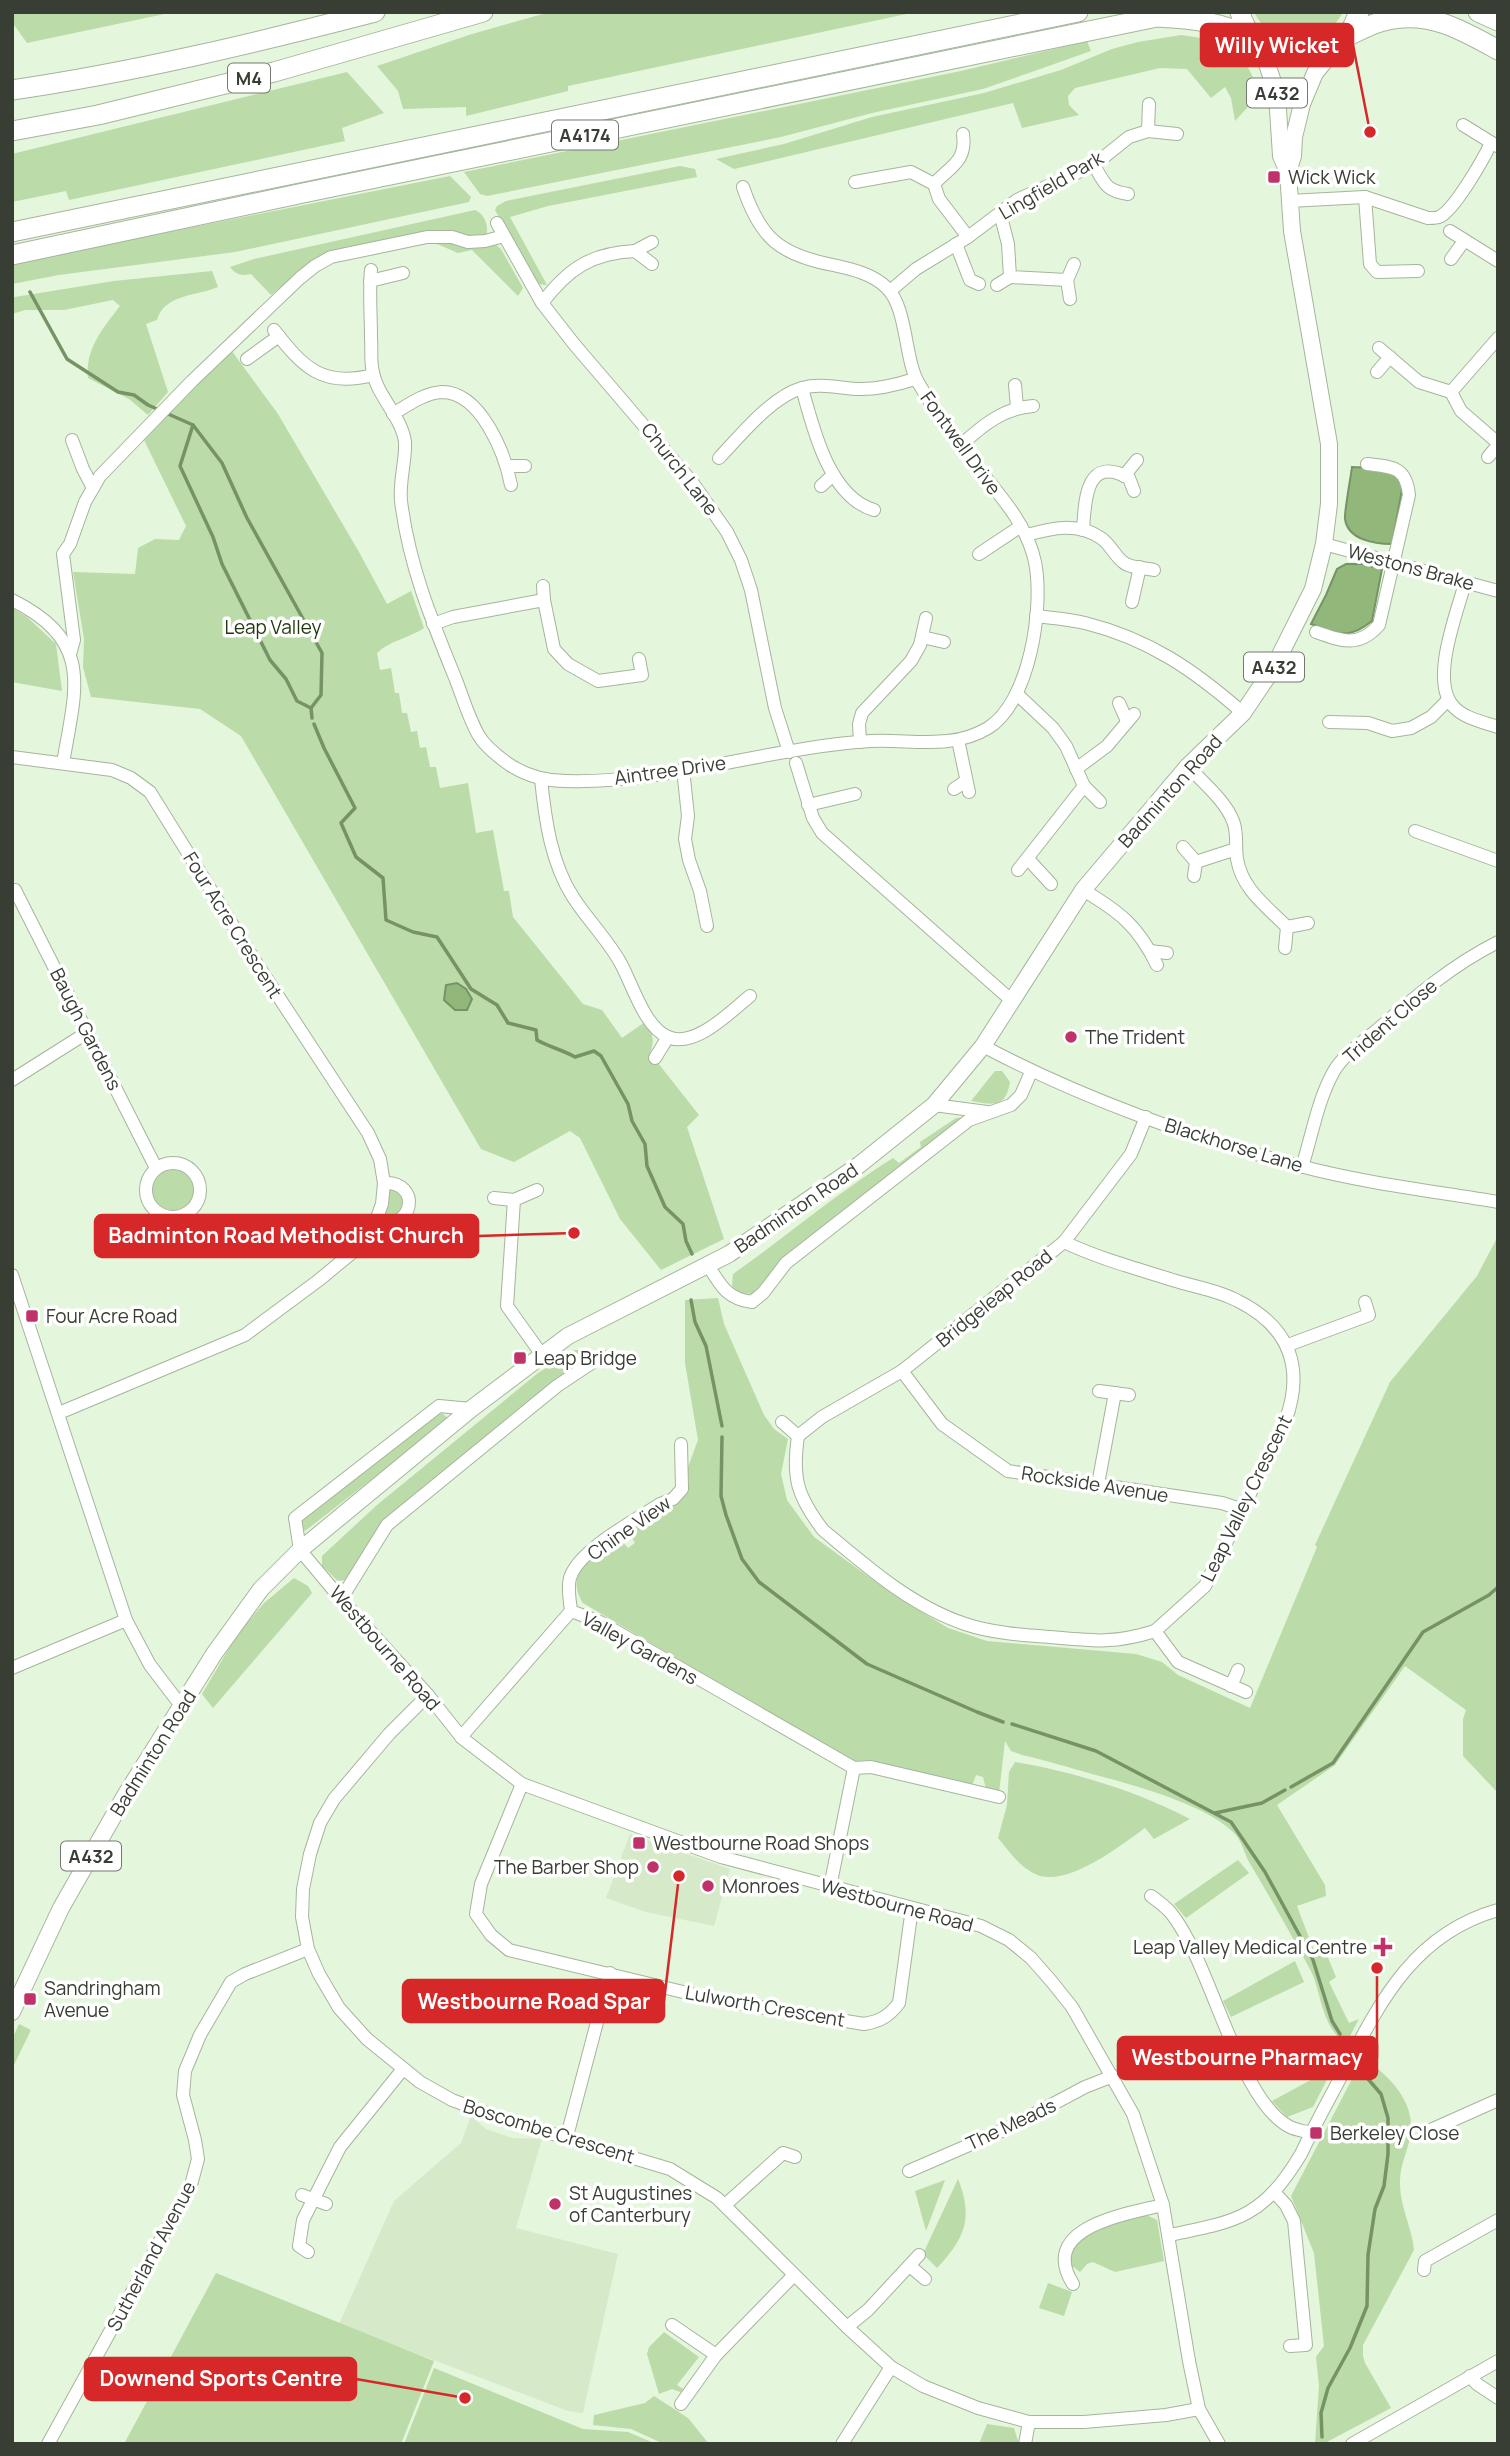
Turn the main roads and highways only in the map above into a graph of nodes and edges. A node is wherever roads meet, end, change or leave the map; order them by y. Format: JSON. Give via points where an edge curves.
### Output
{"nodes":[{"id":1,"x":375,"y":12,"type":"edge"},
{"id":2,"x":483,"y":12,"type":"edge"},
{"id":3,"x":1078,"y":12,"type":"edge"},
{"id":4,"x":1241,"y":12,"type":"edge"},
{"id":5,"x":1359,"y":12,"type":"edge"},
{"id":6,"x":1478,"y":12,"type":"edge"},
{"id":7,"x":1498,"y":20,"type":"edge"},
{"id":8,"x":1257,"y":40,"type":"junction"},
{"id":9,"x":1342,"y":41,"type":"junction"},
{"id":10,"x":1498,"y":50,"type":"edge"},
{"id":11,"x":12,"y":90,"type":"edge"},
{"id":12,"x":12,"y":131,"type":"edge"},
{"id":13,"x":1288,"y":172,"type":"junction"},
{"id":14,"x":12,"y":232,"type":"edge"},
{"id":15,"x":12,"y":255,"type":"edge"},
{"id":16,"x":12,"y":2012,"type":"edge"}],
"edges":[{"from":1,"to":11,"type":"highway","number":"M4","via":[[92,79]]},
{"from":2,"to":12,"type":"highway","number":"M4","via":[[274,72]]},
{"from":3,"to":14,"type":"highway","number":"A4174"},
{"from":4,"to":8,"type":"highway"},
{"from":5,"to":9,"type":"highway"},
{"from":6,"to":7,"type":"highway"},
{"from":8,"to":9,"type":"highway","via":[[1273,51],[1295,57],[1315,55]]},
{"from":8,"to":13,"type":"main road","name":"Badminton Road","number":"A432","via":[[1278,94],[1281,156]]},
{"from":8,"to":15,"type":"highway","number":"A4174","via":[[1209,21],[1157,18]]},
{"from":9,"to":10,"type":"highway","via":[[1385,20],[1409,18],[1451,24]]},
{"from":9,"to":13,"type":"main road","name":"Badminton Road","number":"A432","via":[[1315,73],[1302,104]]},
{"from":13,"to":16,"type":"main road","name":"Badminton Road","number":"A432","via":[[1297,264],[1329,444],[1330,496],[1313,589],[1294,630],[1243,713],[1188,766],[1083,890],[983,1046],[934,1105],[759,1235],[568,1336],[300,1549],[261,1589],[214,1654],[126,1794],[61,1908]]}]}
